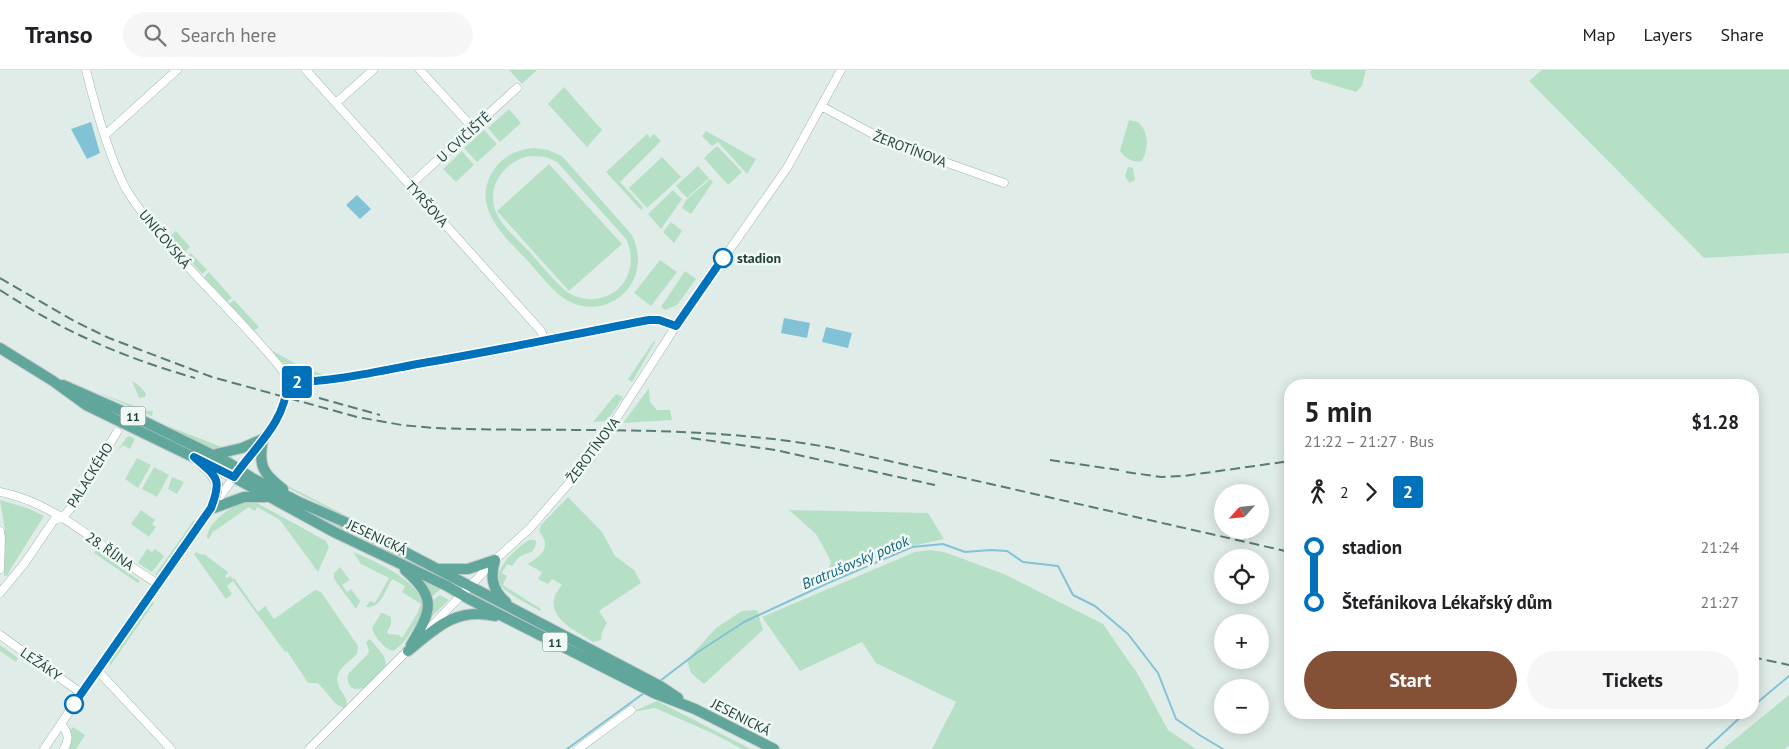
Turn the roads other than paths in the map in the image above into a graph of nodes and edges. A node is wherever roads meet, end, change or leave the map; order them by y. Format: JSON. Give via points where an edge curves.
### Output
{"nodes":[{"id":1,"x":86,"y":70,"type":"edge"},
{"id":2,"x":177,"y":70,"type":"edge"},
{"id":3,"x":306,"y":70,"type":"edge"},
{"id":4,"x":373,"y":70,"type":"edge"},
{"id":5,"x":420,"y":70,"type":"edge"},
{"id":6,"x":841,"y":70,"type":"edge"},
{"id":7,"x":517,"y":88,"type":"dead end"},
{"id":8,"x":336,"y":103,"type":"junction"},
{"id":9,"x":821,"y":106,"type":"junction"},
{"id":10,"x":473,"y":128,"type":"junction"},
{"id":11,"x":106,"y":135,"type":"junction"},
{"id":12,"x":1004,"y":183,"type":"dead end"},
{"id":13,"x":410,"y":185,"type":"junction"},
{"id":14,"x":676,"y":326,"type":"junction"},
{"id":15,"x":545,"y":341,"type":"junction"},
{"id":16,"x":0,"y":348,"type":"edge"},
{"id":17,"x":52,"y":381,"type":"junction"},
{"id":18,"x":288,"y":382,"type":"junction"},
{"id":19,"x":286,"y":396,"type":"tunnel mouth"},
{"id":20,"x":281,"y":411,"type":"tunnel mouth"},
{"id":21,"x":117,"y":432,"type":"dead end"},
{"id":22,"x":264,"y":439,"type":"junction"},
{"id":23,"x":212,"y":455,"type":"junction"},
{"id":24,"x":194,"y":457,"type":"junction"},
{"id":25,"x":236,"y":474,"type":"junction"},
{"id":26,"x":0,"y":492,"type":"edge"},
{"id":27,"x":269,"y":498,"type":"junction"},
{"id":28,"x":299,"y":502,"type":"junction"},
{"id":29,"x":211,"y":508,"type":"junction"},
{"id":30,"x":62,"y":518,"type":"junction"},
{"id":31,"x":0,"y":531,"type":"edge"},
{"id":32,"x":495,"y":560,"type":"junction"},
{"id":33,"x":395,"y":561,"type":"junction"},
{"id":34,"x":434,"y":568,"type":"junction"},
{"id":35,"x":0,"y":569,"type":"edge"},
{"id":36,"x":158,"y":584,"type":"junction"},
{"id":37,"x":465,"y":591,"type":"junction"},
{"id":38,"x":0,"y":593,"type":"edge"},
{"id":39,"x":513,"y":615,"type":"junction"},
{"id":40,"x":0,"y":635,"type":"edge"},
{"id":41,"x":408,"y":651,"type":"junction"},
{"id":42,"x":97,"y":670,"type":"junction"},
{"id":43,"x":81,"y":693,"type":"junction"},
{"id":44,"x":631,"y":710,"type":"dead end"},
{"id":45,"x":61,"y":724,"type":"junction"},
{"id":46,"x":44,"y":749,"type":"edge"},
{"id":47,"x":64,"y":749,"type":"edge"},
{"id":48,"x":171,"y":749,"type":"edge"},
{"id":49,"x":309,"y":749,"type":"edge"},
{"id":50,"x":578,"y":749,"type":"edge"},
{"id":51,"x":774,"y":749,"type":"edge"}],
"edges":[{"from":1,"to":11,"type":"street","name":"UNIČOVSKÁ"},
{"from":2,"to":11,"type":"street"},
{"from":3,"to":8,"type":"street","name":"TYRŠOVA"},
{"from":4,"to":8,"type":"street"},
{"from":5,"to":10,"type":"street"},
{"from":6,"to":9,"type":"street","name":"ŽEROTÍNOVA"},
{"from":7,"to":10,"type":"street","name":"U CVIČIŠTĚ"},
{"from":8,"to":13,"type":"street","name":"TYRŠOVA"},
{"from":9,"to":12,"type":"street","name":"ŽEROTÍNOVA","via":[[888,142]]},
{"from":9,"to":14,"type":"street","name":"ŽEROTÍNOVA","via":[[787,168]]},
{"from":10,"to":13,"type":"street","name":"U CVIČIŠTĚ"},
{"from":11,"to":18,"type":"street","name":"UNIČOVSKÁ","via":[[126,188],[143,215],[279,366]]},
{"from":13,"to":15,"type":"street","name":"TYRŠOVA","via":[[541,331]]},
{"from":14,"to":15,"type":"street","via":[[649,320]]},
{"from":14,"to":32,"type":"street","name":"ŽEROTÍNOVA","via":[[591,458],[530,528]]},
{"from":15,"to":18,"type":"street","via":[[339,378]]},
{"from":16,"to":17,"type":"main road","name":"JESENICKÁ","number":"11"},
{"from":17,"to":23,"type":"main road","name":"JESENICKÁ","number":"11"},
{"from":17,"to":24,"type":"main road","name":"JESENICKÁ","number":"11","via":[[86,404]]},
{"from":18,"to":19,"type":"street"},
{"from":20,"to":22,"type":"street"},
{"from":21,"to":30,"type":"street","name":"PALACKÉHO"},
{"from":22,"to":23,"type":"main road"},
{"from":22,"to":25,"type":"street"},
{"from":22,"to":28,"type":"main road","via":[[260,454],[265,473]]},
{"from":23,"to":25,"type":"main road","name":"JESENICKÁ","number":"11"},
{"from":24,"to":25,"type":"main road","name":"JESENICKÁ","number":"11"},
{"from":24,"to":29,"type":"main road","via":[[217,480],[218,489]]},
{"from":25,"to":27,"type":"main road","name":"JESENICKÁ","number":"11"},
{"from":25,"to":28,"type":"main road","name":"JESENICKÁ","number":"11"},
{"from":25,"to":29,"type":"street"},
{"from":26,"to":30,"type":"street","name":"28. ŘÍJNA","via":[[28,500]]},
{"from":27,"to":29,"type":"main road","via":[[244,497]]},
{"from":27,"to":33,"type":"main road","name":"JESENICKÁ","number":"11"},
{"from":28,"to":34,"type":"main road","name":"JESENICKÁ","number":"11","via":[[363,530]]},
{"from":29,"to":36,"type":"street"},
{"from":30,"to":36,"type":"street","name":"28. ŘÍJNA"},
{"from":30,"to":38,"type":"street","name":"PALACKÉHO","via":[[54,520]]},
{"from":31,"to":35,"type":"street"},
{"from":32,"to":34,"type":"main road","via":[[468,569]]},
{"from":32,"to":37,"type":"street","name":"ŽEROTÍNOVA"},
{"from":32,"to":39,"type":"main road","via":[[492,570],[494,586]]},
{"from":33,"to":37,"type":"main road","name":"JESENICKÁ","number":"11"},
{"from":33,"to":41,"type":"main road","via":[[421,586],[427,600],[425,621]]},
{"from":34,"to":37,"type":"main road","name":"JESENICKÁ","number":"11"},
{"from":36,"to":42,"type":"street"},
{"from":37,"to":39,"type":"main road","name":"JESENICKÁ","number":"11"},
{"from":37,"to":41,"type":"street","name":"ŽEROTÍNOVA"},
{"from":39,"to":41,"type":"main road","via":[[475,613],[450,619]]},
{"from":39,"to":51,"type":"main road","name":"JESENICKÁ","number":"11"},
{"from":40,"to":43,"type":"street","name":"LEŽÁKY"},
{"from":41,"to":49,"type":"street","name":"ŽEROTÍNOVA"},
{"from":42,"to":43,"type":"street"},
{"from":42,"to":48,"type":"street"},
{"from":43,"to":45,"type":"street"},
{"from":44,"to":50,"type":"street"},
{"from":45,"to":46,"type":"street"},
{"from":45,"to":47,"type":"street","via":[[68,736]]}]}
